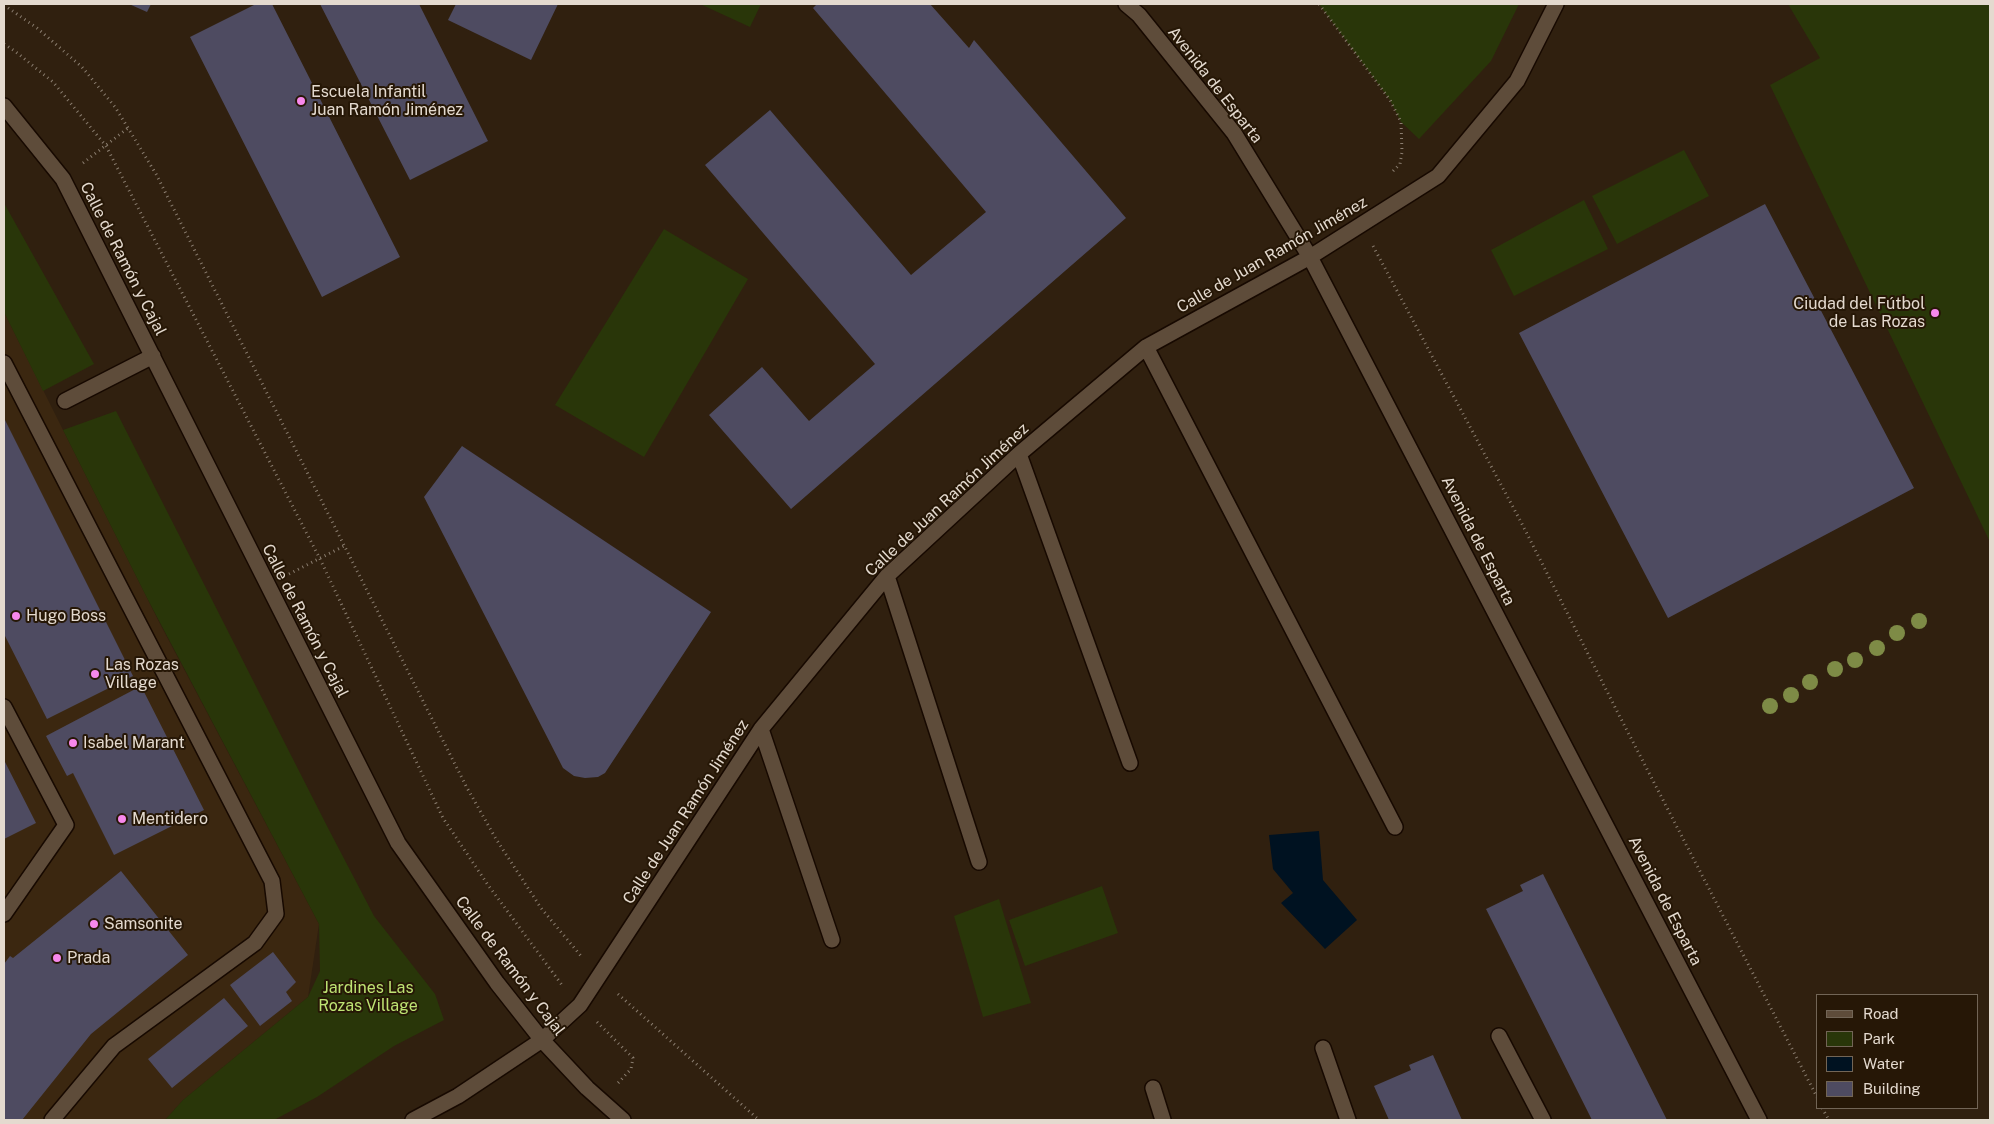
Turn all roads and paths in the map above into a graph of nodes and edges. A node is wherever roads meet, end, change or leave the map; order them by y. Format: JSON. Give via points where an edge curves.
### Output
{"nodes":[{"id":1,"x":1126,"y":4,"type":"edge"},
{"id":2,"x":1320,"y":4,"type":"edge"},
{"id":3,"x":1556,"y":4,"type":"edge"},
{"id":4,"x":4,"y":5,"type":"edge"},
{"id":5,"x":4,"y":44,"type":"edge"},
{"id":6,"x":4,"y":106,"type":"edge"},
{"id":7,"x":128,"y":128,"type":"junction"},
{"id":8,"x":106,"y":146,"type":"junction"},
{"id":9,"x":1390,"y":175,"type":"dead end"},
{"id":10,"x":63,"y":179,"type":"junction"},
{"id":11,"x":1364,"y":224,"type":"junction"},
{"id":12,"x":1310,"y":257,"type":"junction"},
{"id":13,"x":1146,"y":347,"type":"junction"},
{"id":14,"x":153,"y":356,"type":"junction"},
{"id":15,"x":4,"y":363,"type":"edge"},
{"id":16,"x":65,"y":401,"type":"dead end"},
{"id":17,"x":1019,"y":454,"type":"junction"},
{"id":18,"x":344,"y":546,"type":"junction"},
{"id":19,"x":320,"y":559,"type":"junction"},
{"id":20,"x":887,"y":576,"type":"junction"},
{"id":21,"x":268,"y":585,"type":"junction"},
{"id":22,"x":4,"y":707,"type":"edge"},
{"id":23,"x":761,"y":729,"type":"junction"},
{"id":24,"x":1130,"y":763,"type":"dead end"},
{"id":25,"x":1395,"y":827,"type":"dead end"},
{"id":26,"x":979,"y":862,"type":"dead end"},
{"id":27,"x":4,"y":914,"type":"edge"},
{"id":28,"x":832,"y":940,"type":"dead end"},
{"id":29,"x":599,"y":977,"type":"junction"},
{"id":30,"x":580,"y":1005,"type":"junction"},
{"id":31,"x":1499,"y":1036,"type":"dead end"},
{"id":32,"x":542,"y":1040,"type":"junction"},
{"id":33,"x":1323,"y":1048,"type":"dead end"},
{"id":34,"x":1153,"y":1088,"type":"dead end"},
{"id":35,"x":1816,"y":1094,"type":"edge"},
{"id":36,"x":602,"y":1102,"type":"junction"},
{"id":37,"x":1823,"y":1109,"type":"edge"},
{"id":38,"x":52,"y":1120,"type":"edge"},
{"id":39,"x":413,"y":1120,"type":"edge"},
{"id":40,"x":623,"y":1120,"type":"edge"},
{"id":41,"x":759,"y":1120,"type":"edge"},
{"id":42,"x":1163,"y":1120,"type":"edge"},
{"id":43,"x":1348,"y":1120,"type":"edge"},
{"id":44,"x":1543,"y":1120,"type":"edge"},
{"id":45,"x":1759,"y":1120,"type":"edge"},
{"id":46,"x":1829,"y":1120,"type":"edge"}],
"edges":[{"from":1,"to":12,"type":"street","name":"Avenida de Esparta","via":[[1234,133]]},
{"from":2,"to":9,"type":"path","via":[[1390,100],[1401,122],[1400,164]]},
{"from":3,"to":11,"type":"street","name":"Calle de Juan Ramón Jiménez","via":[[1517,81],[1438,176]]},
{"from":4,"to":7,"type":"path","via":[[37,28],[82,67]]},
{"from":5,"to":8,"type":"path","via":[[53,82]]},
{"from":6,"to":10,"type":"street","name":"Calle de Ramón y Cajal"},
{"from":7,"to":8,"type":"path"},
{"from":7,"to":18,"type":"path","via":[[156,174]]},
{"from":8,"to":10,"type":"path"},
{"from":8,"to":19,"type":"path"},
{"from":10,"to":14,"type":"street","name":"Calle de Ramón y Cajal"},
{"from":11,"to":12,"type":"street","name":"Calle de Juan Ramón Jiménez"},
{"from":11,"to":35,"type":"path","via":[[1522,522]]},
{"from":12,"to":13,"type":"street","name":"Calle de Juan Ramón Jiménez"},
{"from":12,"to":45,"type":"street","name":"Avenida de Esparta"},
{"from":13,"to":17,"type":"street","name":"Calle de Juan Ramón Jiménez"},
{"from":13,"to":25,"type":"street"},
{"from":14,"to":16,"type":"street"},
{"from":14,"to":21,"type":"street","name":"Calle de Ramón y Cajal"},
{"from":15,"to":38,"type":"street","via":[[272,881],[276,914],[255,943],[114,1046]]},
{"from":17,"to":20,"type":"street","name":"Calle de Juan Ramón Jiménez"},
{"from":17,"to":24,"type":"street"},
{"from":18,"to":19,"type":"path"},
{"from":18,"to":29,"type":"path","via":[[496,839],[541,908]]},
{"from":19,"to":21,"type":"path"},
{"from":19,"to":30,"type":"path","via":[[443,818],[534,949]]},
{"from":20,"to":23,"type":"street","name":"Calle de Juan Ramón Jiménez"},
{"from":20,"to":26,"type":"street"},
{"from":21,"to":32,"type":"street","name":"Calle de Ramón y Cajal","via":[[398,843],[497,983]]},
{"from":22,"to":27,"type":"street","via":[[66,825]]},
{"from":23,"to":28,"type":"street"},
{"from":23,"to":29,"type":"street","name":"Calle de Juan Ramón Jiménez"},
{"from":29,"to":30,"type":"street","name":"Calle de Juan Ramón Jiménez"},
{"from":29,"to":41,"type":"path"},
{"from":30,"to":32,"type":"street","name":"Calle de Juan Ramón Jiménez"},
{"from":30,"to":36,"type":"path","via":[[633,1058],[631,1069]]},
{"from":31,"to":44,"type":"street"},
{"from":32,"to":36,"type":"street","name":"Calle de Ramón y Cajal"},
{"from":32,"to":39,"type":"street","name":"Calle de Juan Ramón Jiménez","via":[[458,1096]]},
{"from":33,"to":43,"type":"street"},
{"from":34,"to":42,"type":"street"},
{"from":36,"to":40,"type":"street","name":"Calle de Ramón y Cajal"},
{"from":37,"to":46,"type":"path"}]}
